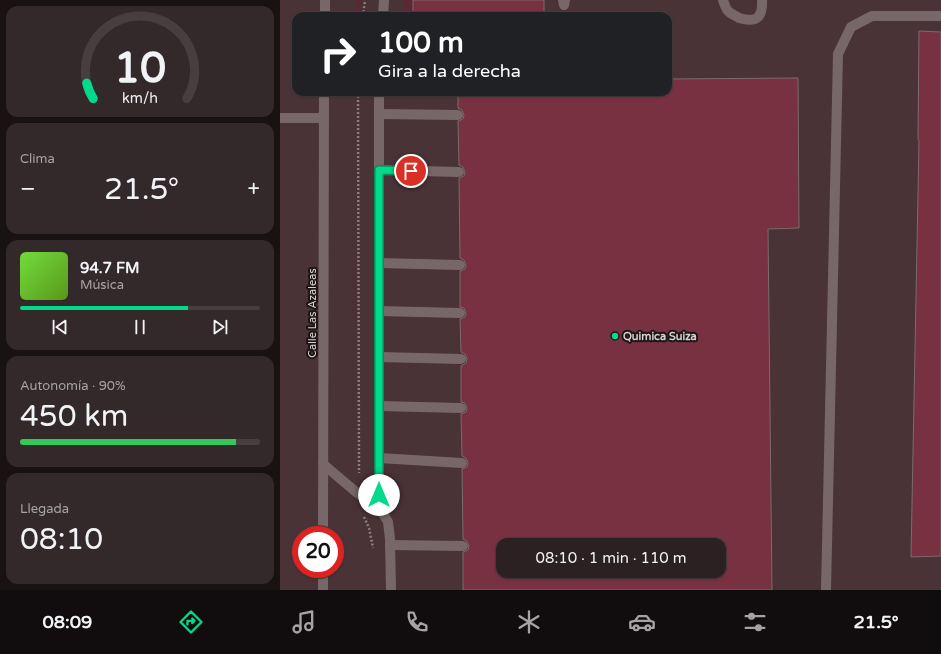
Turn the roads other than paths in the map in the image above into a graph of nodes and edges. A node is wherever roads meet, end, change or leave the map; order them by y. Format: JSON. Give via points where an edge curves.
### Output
{"nodes":[{"id":1,"x":325,"y":0,"type":"edge"},
{"id":2,"x":384,"y":0,"type":"edge"},
{"id":3,"x":723,"y":0,"type":"edge"},
{"id":4,"x":762,"y":0,"type":"edge"},
{"id":5,"x":325,"y":12,"type":"edge"},
{"id":6,"x":383,"y":12,"type":"edge"},
{"id":7,"x":941,"y":16,"type":"edge"},
{"id":8,"x":324,"y":96,"type":"edge"},
{"id":9,"x":379,"y":96,"type":"edge"},
{"id":10,"x":379,"y":114,"type":"junction"},
{"id":11,"x":458,"y":114,"type":"dead end"},
{"id":12,"x":280,"y":118,"type":"edge"},
{"id":13,"x":324,"y":118,"type":"junction"},
{"id":14,"x":379,"y":170,"type":"junction"},
{"id":15,"x":459,"y":172,"type":"dead end"},
{"id":16,"x":379,"y":263,"type":"junction"},
{"id":17,"x":460,"y":265,"type":"dead end"},
{"id":18,"x":379,"y":311,"type":"junction"},
{"id":19,"x":460,"y":313,"type":"dead end"},
{"id":20,"x":379,"y":356,"type":"junction"},
{"id":21,"x":461,"y":358,"type":"dead end"},
{"id":22,"x":379,"y":406,"type":"junction"},
{"id":23,"x":461,"y":408,"type":"dead end"},
{"id":24,"x":379,"y":458,"type":"junction"},
{"id":25,"x":462,"y":463,"type":"dead end"},
{"id":26,"x":323,"y":464,"type":"junction"},
{"id":27,"x":379,"y":507,"type":"junction"},
{"id":28,"x":323,"y":526,"type":"edge"},
{"id":29,"x":390,"y":545,"type":"junction"},
{"id":30,"x":463,"y":546,"type":"dead end"},
{"id":31,"x":323,"y":578,"type":"edge"},
{"id":32,"x":323,"y":590,"type":"edge"},
{"id":33,"x":391,"y":590,"type":"edge"},
{"id":34,"x":826,"y":590,"type":"edge"}],
"edges":[{"from":1,"to":5,"type":"street"},
{"from":2,"to":6,"type":"street"},
{"from":3,"to":4,"type":"street","via":[[728,11],[749,21],[758,17],[762,11]]},
{"from":7,"to":34,"type":"street","via":[[872,16],[851,27],[838,54]]},
{"from":8,"to":13,"type":"street","name":"Calle Las Azaleas"},
{"from":9,"to":10,"type":"street"},
{"from":10,"to":11,"type":"street"},
{"from":10,"to":14,"type":"street"},
{"from":12,"to":13,"type":"street"},
{"from":13,"to":26,"type":"street","name":"Calle Las Azaleas"},
{"from":14,"to":15,"type":"street"},
{"from":14,"to":16,"type":"street"},
{"from":16,"to":17,"type":"street"},
{"from":16,"to":18,"type":"street"},
{"from":18,"to":19,"type":"street"},
{"from":18,"to":20,"type":"street"},
{"from":20,"to":21,"type":"street"},
{"from":20,"to":22,"type":"street"},
{"from":22,"to":23,"type":"street"},
{"from":22,"to":24,"type":"street"},
{"from":24,"to":25,"type":"street"},
{"from":24,"to":27,"type":"street"},
{"from":26,"to":27,"type":"street","via":[[356,492]]},
{"from":26,"to":28,"type":"street","name":"Calle Las Azaleas"},
{"from":27,"to":29,"type":"street","via":[[388,522]]},
{"from":29,"to":30,"type":"street"},
{"from":29,"to":33,"type":"street"},
{"from":31,"to":32,"type":"street"}]}
